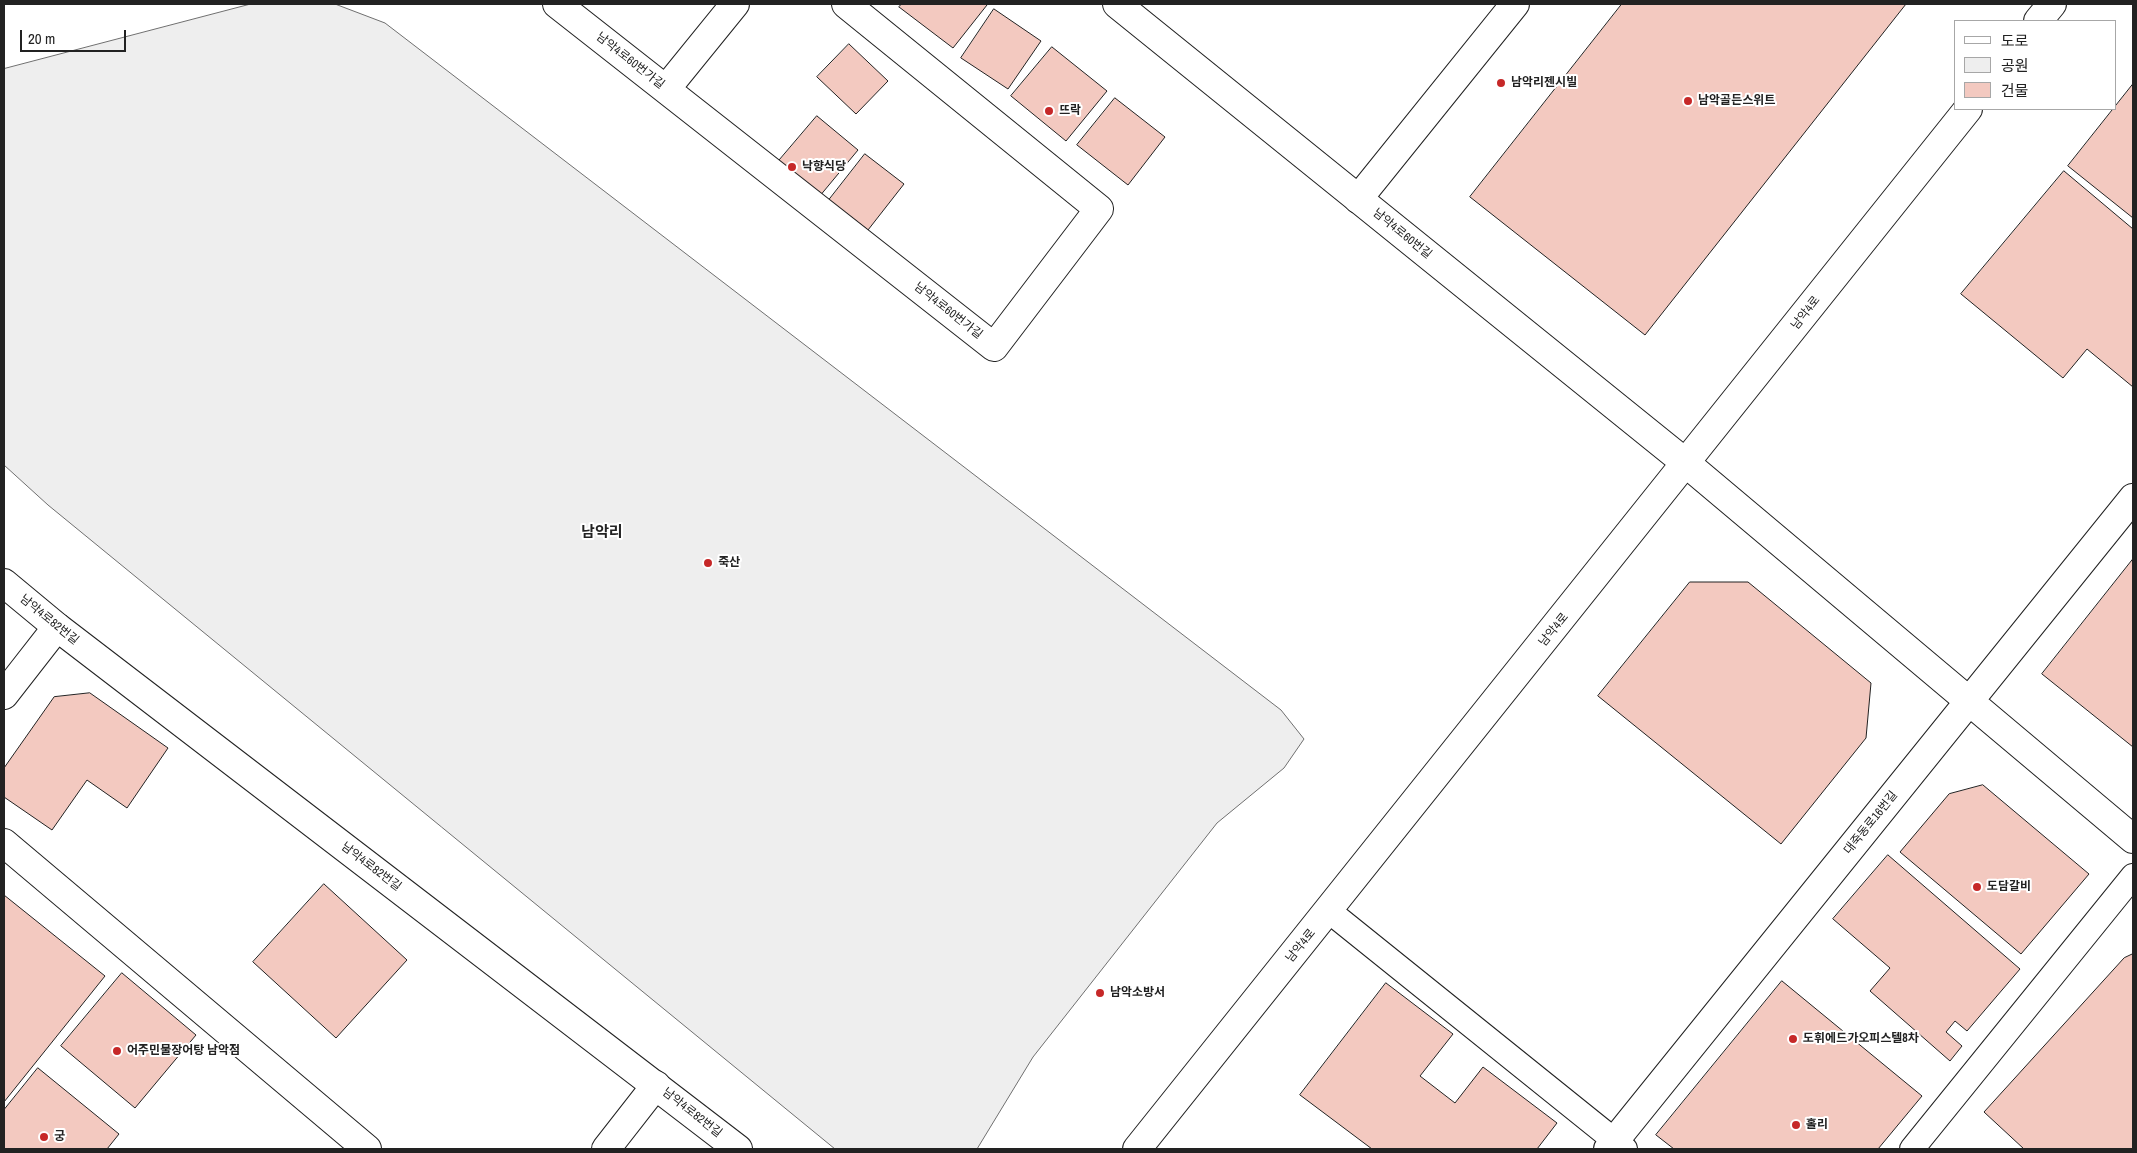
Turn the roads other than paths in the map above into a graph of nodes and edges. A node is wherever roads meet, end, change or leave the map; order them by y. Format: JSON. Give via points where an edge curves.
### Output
{"nodes":[{"id":1,"x":557,"y":4,"type":"edge"},
{"id":2,"x":735,"y":4,"type":"edge"},
{"id":3,"x":846,"y":4,"type":"edge"},
{"id":4,"x":1117,"y":4,"type":"edge"},
{"id":5,"x":1515,"y":4,"type":"edge"},
{"id":6,"x":2052,"y":4,"type":"edge"},
{"id":7,"x":2039,"y":20,"type":"edge"},
{"id":8,"x":666,"y":89,"type":"junction"},
{"id":9,"x":1967,"y":110,"type":"edge"},
{"id":10,"x":1358,"y":199,"type":"junction"},
{"id":11,"x":1687,"y":464,"type":"junction"},
{"id":12,"x":2133,"y":498,"type":"edge"},
{"id":13,"x":4,"y":583,"type":"edge"},
{"id":14,"x":57,"y":627,"type":"junction"},
{"id":15,"x":4,"y":695,"type":"edge"},
{"id":16,"x":1969,"y":701,"type":"junction"},
{"id":17,"x":2133,"y":839,"type":"edge"},
{"id":18,"x":4,"y":843,"type":"edge"},
{"id":19,"x":2133,"y":876,"type":"edge"},
{"id":20,"x":1329,"y":911,"type":"junction"},
{"id":21,"x":656,"y":1085,"type":"junction"},
{"id":22,"x":1616,"y":1147,"type":"edge"},
{"id":23,"x":367,"y":1149,"type":"edge"},
{"id":24,"x":606,"y":1149,"type":"edge"},
{"id":25,"x":738,"y":1149,"type":"edge"},
{"id":26,"x":1137,"y":1149,"type":"edge"},
{"id":27,"x":1912,"y":1149,"type":"edge"}],
"edges":[{"from":1,"to":8,"type":"street","name":"남악4로60번가길"},
{"from":2,"to":8,"type":"street"},
{"from":3,"to":8,"type":"street","name":"남악4로60번가길","via":[[1100,209],[994,347]]},
{"from":4,"to":10,"type":"street","name":"남악4로60번길"},
{"from":5,"to":10,"type":"street"},
{"from":6,"to":7,"type":"street"},
{"from":9,"to":11,"type":"street","name":"남악4로"},
{"from":10,"to":11,"type":"street","name":"남악4로60번길"},
{"from":11,"to":16,"type":"street","name":"남악4로60번길"},
{"from":11,"to":20,"type":"street","name":"남악4로"},
{"from":12,"to":16,"type":"street","name":"대죽동로16번길"},
{"from":13,"to":14,"type":"street","name":"남악4로82번길"},
{"from":14,"to":15,"type":"street"},
{"from":14,"to":21,"type":"street","name":"남악4로82번길"},
{"from":16,"to":17,"type":"street","name":"남악4로60번길"},
{"from":16,"to":22,"type":"street","name":"대죽동로16번길"},
{"from":18,"to":23,"type":"street"},
{"from":19,"to":27,"type":"street"},
{"from":20,"to":22,"type":"street"},
{"from":20,"to":26,"type":"street","name":"남악4로"},
{"from":21,"to":24,"type":"street"},
{"from":21,"to":25,"type":"street","name":"남악4로82번길"}]}
